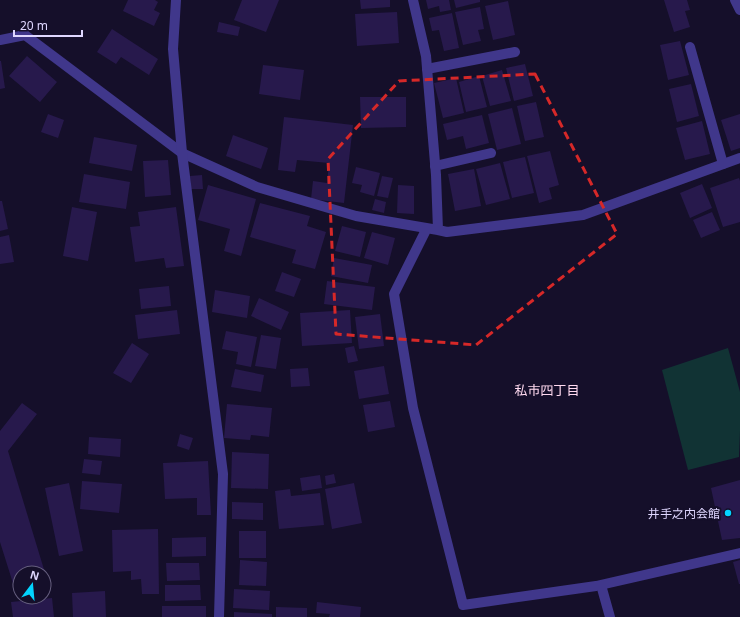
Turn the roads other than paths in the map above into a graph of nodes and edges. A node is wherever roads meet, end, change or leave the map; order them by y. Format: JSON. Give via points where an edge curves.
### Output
{"nodes":[{"id":1,"x":176,"y":0,"type":"edge"},
{"id":2,"x":413,"y":0,"type":"edge"},
{"id":3,"x":735,"y":0,"type":"edge"},
{"id":4,"x":740,"y":10,"type":"edge"},
{"id":5,"x":0,"y":40,"type":"edge"},
{"id":6,"x":690,"y":47,"type":"dead end"},
{"id":7,"x":515,"y":52,"type":"dead end"},
{"id":8,"x":427,"y":69,"type":"junction"},
{"id":9,"x":182,"y":153,"type":"junction"},
{"id":10,"x":491,"y":153,"type":"dead end"},
{"id":11,"x":740,"y":158,"type":"edge"},
{"id":12,"x":722,"y":164,"type":"junction"},
{"id":13,"x":435,"y":166,"type":"junction"},
{"id":14,"x":427,"y":228,"type":"junction"},
{"id":15,"x":438,"y":230,"type":"junction"},
{"id":16,"x":740,"y":553,"type":"edge"},
{"id":17,"x":601,"y":585,"type":"junction"},
{"id":18,"x":219,"y":617,"type":"edge"},
{"id":19,"x":610,"y":617,"type":"edge"}],
"edges":[{"from":1,"to":9,"type":"street","via":[[173,49]]},
{"from":2,"to":8,"type":"street"},
{"from":3,"to":4,"type":"street"},
{"from":5,"to":9,"type":"street","via":[[25,35]]},
{"from":6,"to":12,"type":"street"},
{"from":7,"to":8,"type":"street"},
{"from":8,"to":13,"type":"street"},
{"from":9,"to":14,"type":"street","via":[[257,187],[356,216]]},
{"from":9,"to":18,"type":"street","via":[[223,474]]},
{"from":10,"to":13,"type":"street"},
{"from":11,"to":12,"type":"street"},
{"from":12,"to":15,"type":"street","via":[[583,215],[447,232]]},
{"from":13,"to":15,"type":"street"},
{"from":14,"to":15,"type":"street"},
{"from":14,"to":17,"type":"street","via":[[394,294],[414,408],[463,605]]},
{"from":16,"to":17,"type":"street"},
{"from":17,"to":19,"type":"street"}]}
